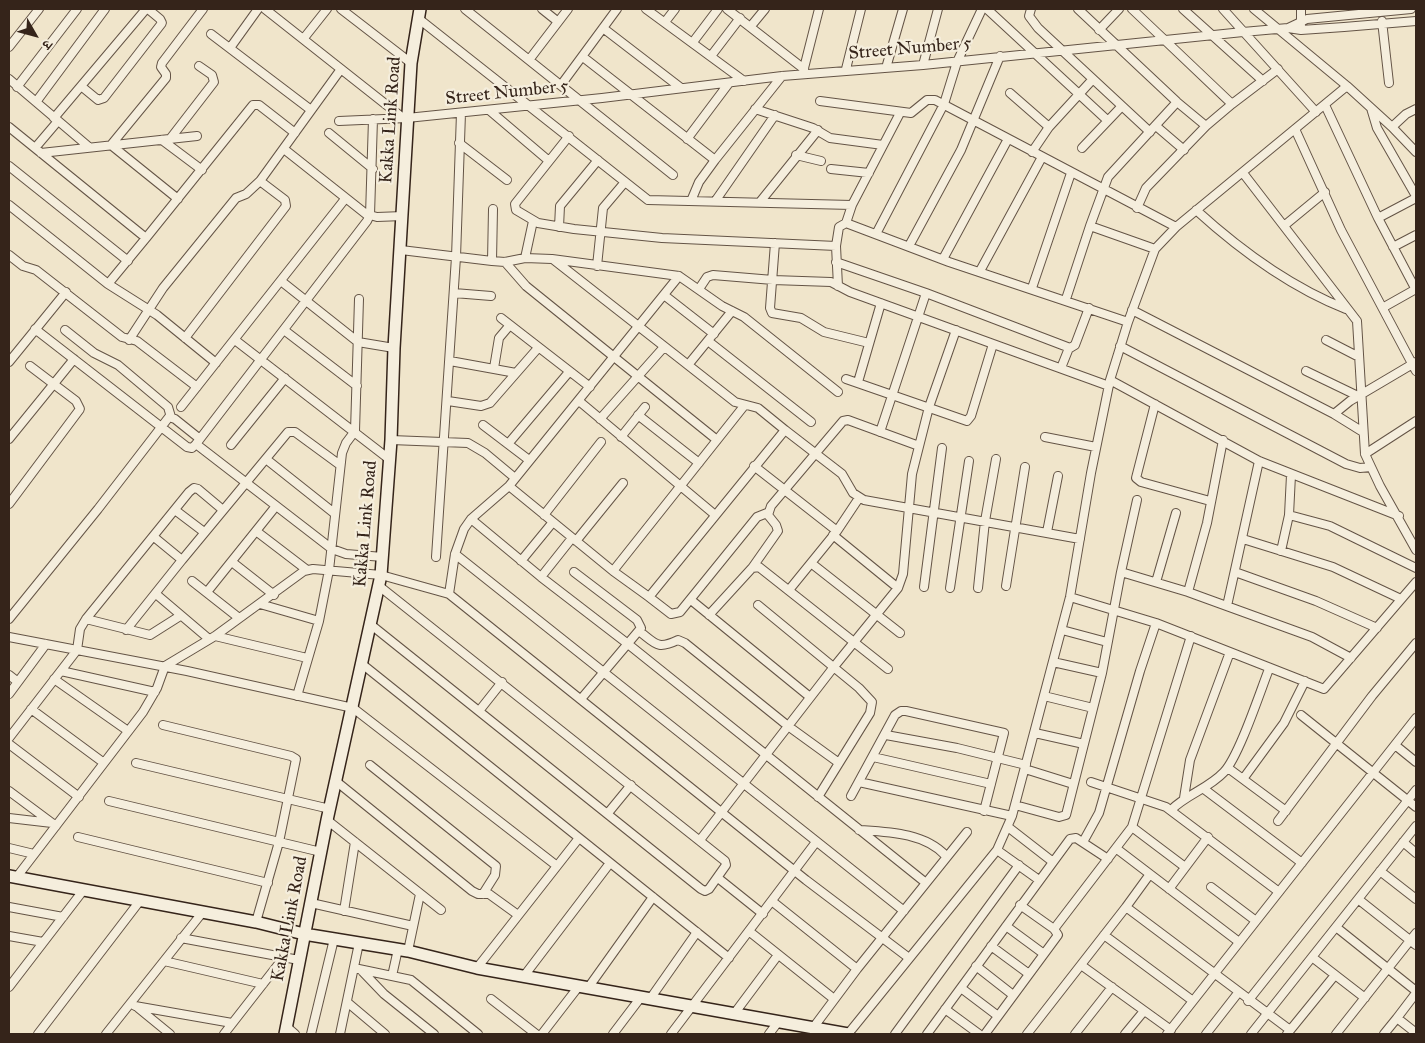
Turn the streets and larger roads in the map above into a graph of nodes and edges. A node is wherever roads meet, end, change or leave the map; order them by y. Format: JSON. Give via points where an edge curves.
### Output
{"nodes":[{"id":1,"x":39,"y":9,"type":"edge"},
{"id":2,"x":76,"y":9,"type":"edge"},
{"id":3,"x":105,"y":9,"type":"edge"},
{"id":4,"x":147,"y":9,"type":"edge"},
{"id":5,"x":203,"y":9,"type":"edge"},
{"id":6,"x":258,"y":9,"type":"edge"},
{"id":7,"x":265,"y":9,"type":"edge"},
{"id":8,"x":327,"y":9,"type":"edge"},
{"id":9,"x":341,"y":9,"type":"edge"},
{"id":10,"x":465,"y":9,"type":"edge"},
{"id":11,"x":542,"y":9,"type":"edge"},
{"id":12,"x":568,"y":9,"type":"edge"},
{"id":13,"x":617,"y":9,"type":"edge"},
{"id":14,"x":646,"y":9,"type":"edge"},
{"id":15,"x":675,"y":9,"type":"edge"},
{"id":16,"x":718,"y":9,"type":"edge"},
{"id":17,"x":727,"y":9,"type":"edge"},
{"id":18,"x":765,"y":9,"type":"edge"},
{"id":19,"x":819,"y":9,"type":"edge"},
{"id":20,"x":861,"y":9,"type":"edge"},
{"id":21,"x":903,"y":9,"type":"edge"},
{"id":22,"x":938,"y":9,"type":"edge"},
{"id":23,"x":982,"y":9,"type":"edge"},
{"id":24,"x":988,"y":9,"type":"edge"},
{"id":25,"x":1032,"y":9,"type":"edge"},
{"id":26,"x":1078,"y":9,"type":"edge"},
{"id":27,"x":1119,"y":9,"type":"edge"},
{"id":28,"x":1132,"y":9,"type":"edge"},
{"id":29,"x":1183,"y":9,"type":"edge"},
{"id":30,"x":1223,"y":9,"type":"edge"},
{"id":31,"x":1254,"y":9,"type":"edge"},
{"id":32,"x":1301,"y":9,"type":"edge"},
{"id":33,"x":1411,"y":9,"type":"edge"},
{"id":34,"x":1382,"y":10,"type":"edge"},
{"id":35,"x":1342,"y":12,"type":"edge"},
{"id":36,"x":419,"y":14,"type":"edge"},
{"id":37,"x":740,"y":18,"type":"junction"},
{"id":38,"x":1301,"y":20,"type":"junction"},
{"id":39,"x":557,"y":21,"type":"junction"},
{"id":40,"x":1416,"y":21,"type":"edge"},
{"id":41,"x":665,"y":22,"type":"junction"},
{"id":42,"x":1382,"y":24,"type":"junction"},
{"id":43,"x":750,"y":26,"type":"junction"},
{"id":44,"x":603,"y":28,"type":"junction"},
{"id":45,"x":1288,"y":28,"type":"junction"},
{"id":46,"x":1278,"y":29,"type":"junction"},
{"id":47,"x":1099,"y":30,"type":"junction"},
{"id":48,"x":1301,"y":30,"type":"junction"},
{"id":49,"x":1243,"y":32,"type":"junction"},
{"id":50,"x":211,"y":34,"type":"dead end"},
{"id":51,"x":1212,"y":36,"type":"junction"},
{"id":52,"x":304,"y":38,"type":"junction"},
{"id":53,"x":1166,"y":40,"type":"junction"},
{"id":54,"x":692,"y":42,"type":"junction"},
{"id":55,"x":1116,"y":46,"type":"junction"},
{"id":56,"x":9,"y":47,"type":"edge"},
{"id":57,"x":230,"y":48,"type":"junction"},
{"id":58,"x":1064,"y":52,"type":"junction"},
{"id":59,"x":1036,"y":54,"type":"junction"},
{"id":60,"x":711,"y":56,"type":"junction"},
{"id":61,"x":1000,"y":56,"type":"junction"},
{"id":62,"x":583,"y":57,"type":"junction"},
{"id":63,"x":529,"y":60,"type":"junction"},
{"id":64,"x":957,"y":62,"type":"junction"},
{"id":65,"x":411,"y":63,"type":"junction"},
{"id":66,"x":199,"y":66,"type":"dead end"},
{"id":67,"x":923,"y":66,"type":"junction"},
{"id":68,"x":886,"y":68,"type":"junction"},
{"id":69,"x":341,"y":69,"type":"junction"},
{"id":70,"x":846,"y":69,"type":"junction"},
{"id":71,"x":1278,"y":69,"type":"junction"},
{"id":72,"x":803,"y":71,"type":"junction"},
{"id":73,"x":782,"y":76,"type":"junction"},
{"id":74,"x":1093,"y":79,"type":"junction"},
{"id":75,"x":9,"y":80,"type":"edge"},
{"id":76,"x":744,"y":81,"type":"junction"},
{"id":77,"x":1263,"y":81,"type":"junction"},
{"id":78,"x":729,"y":83,"type":"junction"},
{"id":79,"x":1388,"y":83,"type":"dead end"},
{"id":80,"x":561,"y":85,"type":"junction"},
{"id":81,"x":81,"y":86,"type":"junction"},
{"id":82,"x":1347,"y":86,"type":"junction"},
{"id":83,"x":17,"y":87,"type":"junction"},
{"id":84,"x":681,"y":88,"type":"junction"},
{"id":85,"x":1010,"y":93,"type":"dead end"},
{"id":86,"x":1079,"y":94,"type":"junction"},
{"id":87,"x":630,"y":95,"type":"junction"},
{"id":88,"x":581,"y":100,"type":"junction"},
{"id":89,"x":820,"y":101,"type":"dead end"},
{"id":90,"x":36,"y":102,"type":"junction"},
{"id":91,"x":1177,"y":102,"type":"junction"},
{"id":92,"x":944,"y":104,"type":"junction"},
{"id":93,"x":1232,"y":104,"type":"junction"},
{"id":94,"x":1325,"y":105,"type":"junction"},
{"id":95,"x":531,"y":106,"type":"junction"},
{"id":96,"x":1122,"y":106,"type":"junction"},
{"id":97,"x":1371,"y":108,"type":"junction"},
{"id":98,"x":755,"y":109,"type":"junction"},
{"id":99,"x":1416,"y":109,"type":"edge"},
{"id":100,"x":311,"y":110,"type":"junction"},
{"id":101,"x":488,"y":110,"type":"junction"},
{"id":102,"x":1316,"y":112,"type":"junction"},
{"id":103,"x":461,"y":113,"type":"junction"},
{"id":104,"x":900,"y":113,"type":"junction"},
{"id":105,"x":775,"y":115,"type":"junction"},
{"id":106,"x":405,"y":118,"type":"junction"},
{"id":107,"x":56,"y":119,"type":"junction"},
{"id":108,"x":374,"y":119,"type":"junction"},
{"id":109,"x":975,"y":120,"type":"junction"},
{"id":110,"x":1107,"y":120,"type":"junction"},
{"id":111,"x":339,"y":121,"type":"dead end"},
{"id":112,"x":1206,"y":126,"type":"junction"},
{"id":113,"x":9,"y":127,"type":"edge"},
{"id":114,"x":1049,"y":127,"type":"junction"},
{"id":115,"x":1392,"y":127,"type":"junction"},
{"id":116,"x":1153,"y":129,"type":"junction"},
{"id":117,"x":1295,"y":129,"type":"junction"},
{"id":118,"x":818,"y":130,"type":"junction"},
{"id":119,"x":295,"y":133,"type":"junction"},
{"id":120,"x":329,"y":133,"type":"dead end"},
{"id":121,"x":197,"y":136,"type":"dead end"},
{"id":122,"x":569,"y":136,"type":"junction"},
{"id":123,"x":166,"y":139,"type":"junction"},
{"id":124,"x":687,"y":139,"type":"junction"},
{"id":125,"x":1008,"y":139,"type":"junction"},
{"id":126,"x":459,"y":143,"type":"junction"},
{"id":127,"x":111,"y":145,"type":"junction"},
{"id":128,"x":883,"y":145,"type":"junction"},
{"id":129,"x":89,"y":147,"type":"junction"},
{"id":130,"x":1082,"y":148,"type":"dead end"},
{"id":131,"x":284,"y":149,"type":"junction"},
{"id":132,"x":38,"y":150,"type":"junction"},
{"id":133,"x":1184,"y":150,"type":"junction"},
{"id":134,"x":1032,"y":152,"type":"junction"},
{"id":135,"x":1416,"y":152,"type":"edge"},
{"id":136,"x":796,"y":155,"type":"junction"},
{"id":137,"x":1042,"y":157,"type":"junction"},
{"id":138,"x":598,"y":160,"type":"junction"},
{"id":139,"x":715,"y":160,"type":"junction"},
{"id":140,"x":549,"y":161,"type":"junction"},
{"id":141,"x":820,"y":161,"type":"dead end"},
{"id":142,"x":9,"y":166,"type":"edge"},
{"id":143,"x":373,"y":169,"type":"junction"},
{"id":144,"x":831,"y":169,"type":"dead end"},
{"id":145,"x":202,"y":170,"type":"junction"},
{"id":146,"x":869,"y":173,"type":"junction"},
{"id":147,"x":1071,"y":173,"type":"junction"},
{"id":148,"x":1243,"y":173,"type":"junction"},
{"id":149,"x":673,"y":175,"type":"dead end"},
{"id":150,"x":506,"y":180,"type":"dead end"},
{"id":151,"x":260,"y":181,"type":"junction"},
{"id":152,"x":626,"y":182,"type":"junction"},
{"id":153,"x":1103,"y":189,"type":"junction"},
{"id":154,"x":1325,"y":192,"type":"junction"},
{"id":155,"x":1416,"y":197,"type":"edge"},
{"id":156,"x":178,"y":199,"type":"junction"},
{"id":157,"x":345,"y":199,"type":"junction"},
{"id":158,"x":716,"y":200,"type":"junction"},
{"id":159,"x":691,"y":201,"type":"junction"},
{"id":160,"x":760,"y":202,"type":"junction"},
{"id":161,"x":9,"y":205,"type":"edge"},
{"id":162,"x":852,"y":206,"type":"junction"},
{"id":163,"x":1137,"y":208,"type":"junction"},
{"id":164,"x":493,"y":209,"type":"dead end"},
{"id":165,"x":1196,"y":210,"type":"junction"},
{"id":166,"x":370,"y":216,"type":"junction"},
{"id":167,"x":403,"y":216,"type":"junction"},
{"id":168,"x":1378,"y":218,"type":"junction"},
{"id":169,"x":533,"y":221,"type":"junction"},
{"id":170,"x":846,"y":223,"type":"junction"},
{"id":171,"x":1285,"y":225,"type":"junction"},
{"id":172,"x":1090,"y":226,"type":"junction"},
{"id":173,"x":559,"y":227,"type":"junction"},
{"id":174,"x":1176,"y":227,"type":"junction"},
{"id":175,"x":599,"y":232,"type":"junction"},
{"id":176,"x":876,"y":234,"type":"junction"},
{"id":177,"x":1416,"y":235,"type":"edge"},
{"id":178,"x":146,"y":238,"type":"junction"},
{"id":179,"x":775,"y":243,"type":"junction"},
{"id":180,"x":836,"y":246,"type":"junction"},
{"id":181,"x":909,"y":246,"type":"junction"},
{"id":182,"x":1393,"y":247,"type":"junction"},
{"id":183,"x":1155,"y":249,"type":"junction"},
{"id":184,"x":401,"y":250,"type":"junction"},
{"id":185,"x":9,"y":255,"type":"edge"},
{"id":186,"x":456,"y":257,"type":"junction"},
{"id":187,"x":525,"y":258,"type":"junction"},
{"id":188,"x":552,"y":259,"type":"junction"},
{"id":189,"x":943,"y":259,"type":"junction"},
{"id":190,"x":128,"y":261,"type":"junction"},
{"id":191,"x":492,"y":261,"type":"junction"},
{"id":192,"x":506,"y":262,"type":"junction"},
{"id":193,"x":836,"y":262,"type":"junction"},
{"id":194,"x":597,"y":266,"type":"junction"},
{"id":195,"x":980,"y":271,"type":"junction"},
{"id":196,"x":679,"y":276,"type":"junction"},
{"id":197,"x":773,"y":280,"type":"junction"},
{"id":198,"x":281,"y":281,"type":"junction"},
{"id":199,"x":108,"y":284,"type":"junction"},
{"id":200,"x":838,"y":286,"type":"junction"},
{"id":201,"x":1032,"y":288,"type":"junction"},
{"id":202,"x":699,"y":289,"type":"junction"},
{"id":203,"x":1416,"y":290,"type":"edge"},
{"id":204,"x":66,"y":292,"type":"junction"},
{"id":205,"x":454,"y":292,"type":"junction"},
{"id":206,"x":926,"y":293,"type":"junction"},
{"id":207,"x":664,"y":295,"type":"junction"},
{"id":208,"x":491,"y":296,"type":"dead end"},
{"id":209,"x":359,"y":299,"type":"dead end"},
{"id":210,"x":1066,"y":299,"type":"junction"},
{"id":211,"x":307,"y":300,"type":"junction"},
{"id":212,"x":881,"y":303,"type":"junction"},
{"id":213,"x":1384,"y":307,"type":"junction"},
{"id":214,"x":1089,"y":308,"type":"junction"},
{"id":215,"x":1346,"y":309,"type":"junction"},
{"id":216,"x":150,"y":310,"type":"junction"},
{"id":217,"x":1132,"y":310,"type":"junction"},
{"id":218,"x":732,"y":311,"type":"junction"},
{"id":219,"x":919,"y":317,"type":"junction"},
{"id":220,"x":502,"y":318,"type":"dead end"},
{"id":221,"x":1128,"y":322,"type":"junction"},
{"id":222,"x":510,"y":325,"type":"junction"},
{"id":223,"x":639,"y":327,"type":"junction"},
{"id":224,"x":35,"y":329,"type":"junction"},
{"id":225,"x":65,"y":330,"type":"dead end"},
{"id":226,"x":284,"y":330,"type":"junction"},
{"id":227,"x":956,"y":330,"type":"junction"},
{"id":228,"x":714,"y":334,"type":"junction"},
{"id":229,"x":185,"y":338,"type":"junction"},
{"id":230,"x":129,"y":340,"type":"junction"},
{"id":231,"x":235,"y":340,"type":"junction"},
{"id":232,"x":1326,"y":340,"type":"dead end"},
{"id":233,"x":708,"y":341,"type":"junction"},
{"id":234,"x":358,"y":342,"type":"junction"},
{"id":235,"x":869,"y":343,"type":"junction"},
{"id":236,"x":993,"y":344,"type":"junction"},
{"id":237,"x":1120,"y":346,"type":"junction"},
{"id":238,"x":664,"y":347,"type":"junction"},
{"id":239,"x":394,"y":348,"type":"junction"},
{"id":240,"x":538,"y":348,"type":"junction"},
{"id":241,"x":1069,"y":348,"type":"junction"},
{"id":242,"x":1359,"y":357,"type":"junction"},
{"id":243,"x":614,"y":358,"type":"junction"},
{"id":244,"x":74,"y":359,"type":"junction"},
{"id":245,"x":261,"y":361,"type":"junction"},
{"id":246,"x":450,"y":361,"type":"junction"},
{"id":247,"x":9,"y":362,"type":"edge"},
{"id":248,"x":216,"y":363,"type":"junction"},
{"id":249,"x":688,"y":365,"type":"junction"},
{"id":250,"x":1415,"y":365,"type":"edge"},
{"id":251,"x":30,"y":366,"type":"dead end"},
{"id":252,"x":494,"y":368,"type":"junction"},
{"id":253,"x":1061,"y":368,"type":"junction"},
{"id":254,"x":1306,"y":371,"type":"dead end"},
{"id":255,"x":569,"y":372,"type":"junction"},
{"id":256,"x":516,"y":373,"type":"junction"},
{"id":257,"x":638,"y":377,"type":"junction"},
{"id":258,"x":285,"y":378,"type":"junction"},
{"id":259,"x":846,"y":379,"type":"dead end"},
{"id":260,"x":858,"y":382,"type":"junction"},
{"id":261,"x":1109,"y":383,"type":"junction"},
{"id":262,"x":54,"y":384,"type":"junction"},
{"id":263,"x":356,"y":386,"type":"junction"},
{"id":264,"x":197,"y":387,"type":"junction"},
{"id":265,"x":590,"y":387,"type":"junction"},
{"id":266,"x":838,"y":392,"type":"dead end"},
{"id":267,"x":892,"y":394,"type":"junction"},
{"id":268,"x":1360,"y":397,"type":"junction"},
{"id":269,"x":448,"y":401,"type":"junction"},
{"id":270,"x":579,"y":401,"type":"junction"},
{"id":271,"x":1155,"y":404,"type":"junction"},
{"id":272,"x":645,"y":406,"type":"dead end"},
{"id":273,"x":744,"y":406,"type":"junction"},
{"id":274,"x":182,"y":407,"type":"dead end"},
{"id":275,"x":929,"y":408,"type":"junction"},
{"id":276,"x":1334,"y":414,"type":"junction"},
{"id":277,"x":638,"y":415,"type":"junction"},
{"id":278,"x":170,"y":417,"type":"junction"},
{"id":279,"x":600,"y":419,"type":"junction"},
{"id":280,"x":1416,"y":421,"type":"edge"},
{"id":281,"x":811,"y":422,"type":"dead end"},
{"id":282,"x":483,"y":425,"type":"dead end"},
{"id":283,"x":161,"y":428,"type":"junction"},
{"id":284,"x":785,"y":430,"type":"junction"},
{"id":285,"x":355,"y":431,"type":"junction"},
{"id":286,"x":880,"y":432,"type":"junction"},
{"id":287,"x":1363,"y":432,"type":"junction"},
{"id":288,"x":621,"y":437,"type":"junction"},
{"id":289,"x":1046,"y":437,"type":"dead end"},
{"id":290,"x":9,"y":439,"type":"edge"},
{"id":291,"x":391,"y":440,"type":"junction"},
{"id":292,"x":443,"y":440,"type":"junction"},
{"id":293,"x":717,"y":440,"type":"junction"},
{"id":294,"x":1223,"y":440,"type":"junction"},
{"id":295,"x":198,"y":441,"type":"junction"},
{"id":296,"x":601,"y":442,"type":"dead end"},
{"id":297,"x":231,"y":444,"type":"dead end"},
{"id":298,"x":508,"y":444,"type":"junction"},
{"id":299,"x":919,"y":446,"type":"junction"},
{"id":300,"x":942,"y":448,"type":"dead end"},
{"id":301,"x":1096,"y":448,"type":"junction"},
{"id":302,"x":815,"y":453,"type":"junction"},
{"id":303,"x":1365,"y":454,"type":"junction"},
{"id":304,"x":266,"y":459,"type":"junction"},
{"id":305,"x":389,"y":459,"type":"junction"},
{"id":306,"x":996,"y":459,"type":"dead end"},
{"id":307,"x":530,"y":460,"type":"junction"},
{"id":308,"x":968,"y":461,"type":"dead end"},
{"id":309,"x":1259,"y":461,"type":"junction"},
{"id":310,"x":699,"y":463,"type":"junction"},
{"id":311,"x":340,"y":465,"type":"junction"},
{"id":312,"x":754,"y":466,"type":"junction"},
{"id":313,"x":1025,"y":467,"type":"dead end"},
{"id":314,"x":1371,"y":467,"type":"junction"},
{"id":315,"x":1291,"y":475,"type":"junction"},
{"id":316,"x":1058,"y":476,"type":"dead end"},
{"id":317,"x":515,"y":478,"type":"junction"},
{"id":318,"x":245,"y":482,"type":"junction"},
{"id":319,"x":623,"y":483,"type":"dead end"},
{"id":320,"x":509,"y":486,"type":"junction"},
{"id":321,"x":682,"y":486,"type":"junction"},
{"id":322,"x":784,"y":488,"type":"junction"},
{"id":323,"x":859,"y":498,"type":"junction"},
{"id":324,"x":1137,"y":500,"type":"dead end"},
{"id":325,"x":1210,"y":501,"type":"junction"},
{"id":326,"x":9,"y":504,"type":"edge"},
{"id":327,"x":276,"y":506,"type":"junction"},
{"id":328,"x":908,"y":508,"type":"junction"},
{"id":329,"x":175,"y":510,"type":"junction"},
{"id":330,"x":223,"y":510,"type":"junction"},
{"id":331,"x":934,"y":512,"type":"junction"},
{"id":332,"x":334,"y":513,"type":"junction"},
{"id":333,"x":767,"y":513,"type":"junction"},
{"id":334,"x":1176,"y":513,"type":"dead end"},
{"id":335,"x":714,"y":514,"type":"junction"},
{"id":336,"x":544,"y":515,"type":"junction"},
{"id":337,"x":1289,"y":515,"type":"junction"},
{"id":338,"x":1399,"y":516,"type":"junction"},
{"id":339,"x":962,"y":517,"type":"junction"},
{"id":340,"x":471,"y":519,"type":"junction"},
{"id":341,"x":985,"y":520,"type":"junction"},
{"id":342,"x":554,"y":522,"type":"junction"},
{"id":343,"x":1016,"y":526,"type":"junction"},
{"id":344,"x":256,"y":531,"type":"junction"},
{"id":345,"x":204,"y":532,"type":"junction"},
{"id":346,"x":1047,"y":532,"type":"junction"},
{"id":347,"x":835,"y":533,"type":"junction"},
{"id":348,"x":154,"y":537,"type":"junction"},
{"id":349,"x":574,"y":539,"type":"junction"},
{"id":350,"x":1080,"y":539,"type":"junction"},
{"id":351,"x":1243,"y":539,"type":"junction"},
{"id":352,"x":332,"y":549,"type":"junction"},
{"id":353,"x":1416,"y":550,"type":"edge"},
{"id":354,"x":1281,"y":551,"type":"junction"},
{"id":355,"x":455,"y":554,"type":"junction"},
{"id":356,"x":436,"y":556,"type":"dead end"},
{"id":357,"x":383,"y":558,"type":"junction"},
{"id":358,"x":182,"y":560,"type":"junction"},
{"id":359,"x":521,"y":561,"type":"junction"},
{"id":360,"x":232,"y":562,"type":"junction"},
{"id":361,"x":811,"y":563,"type":"junction"},
{"id":362,"x":752,"y":568,"type":"junction"},
{"id":363,"x":1416,"y":568,"type":"edge"},
{"id":364,"x":307,"y":570,"type":"junction"},
{"id":365,"x":329,"y":570,"type":"junction"},
{"id":366,"x":614,"y":570,"type":"junction"},
{"id":367,"x":574,"y":572,"type":"dead end"},
{"id":368,"x":1121,"y":572,"type":"junction"},
{"id":369,"x":1235,"y":572,"type":"junction"},
{"id":370,"x":541,"y":577,"type":"junction"},
{"id":371,"x":380,"y":580,"type":"junction"},
{"id":372,"x":192,"y":581,"type":"dead end"},
{"id":373,"x":1156,"y":582,"type":"junction"},
{"id":374,"x":1416,"y":582,"type":"edge"},
{"id":375,"x":1006,"y":586,"type":"dead end"},
{"id":376,"x":924,"y":587,"type":"dead end"},
{"id":377,"x":898,"y":588,"type":"junction"},
{"id":378,"x":950,"y":588,"type":"dead end"},
{"id":379,"x":978,"y":588,"type":"dead end"},
{"id":380,"x":789,"y":590,"type":"junction"},
{"id":381,"x":207,"y":592,"type":"junction"},
{"id":382,"x":1188,"y":592,"type":"junction"},
{"id":383,"x":156,"y":594,"type":"junction"},
{"id":384,"x":449,"y":594,"type":"junction"},
{"id":385,"x":274,"y":595,"type":"junction"},
{"id":386,"x":649,"y":597,"type":"junction"},
{"id":387,"x":1070,"y":597,"type":"junction"},
{"id":388,"x":1401,"y":599,"type":"junction"},
{"id":389,"x":691,"y":600,"type":"junction"},
{"id":390,"x":260,"y":604,"type":"junction"},
{"id":391,"x":758,"y":605,"type":"dead end"},
{"id":392,"x":1227,"y":606,"type":"junction"},
{"id":393,"x":1113,"y":611,"type":"junction"},
{"id":394,"x":709,"y":615,"type":"junction"},
{"id":395,"x":878,"y":615,"type":"junction"},
{"id":396,"x":180,"y":616,"type":"junction"},
{"id":397,"x":239,"y":618,"type":"junction"},
{"id":398,"x":9,"y":619,"type":"edge"},
{"id":399,"x":86,"y":619,"type":"junction"},
{"id":400,"x":319,"y":621,"type":"junction"},
{"id":401,"x":1156,"y":623,"type":"junction"},
{"id":402,"x":370,"y":624,"type":"junction"},
{"id":403,"x":1377,"y":628,"type":"junction"},
{"id":404,"x":126,"y":630,"type":"junction"},
{"id":405,"x":1062,"y":630,"type":"junction"},
{"id":406,"x":639,"y":631,"type":"junction"},
{"id":407,"x":900,"y":633,"type":"dead end"},
{"id":408,"x":1191,"y":636,"type":"junction"},
{"id":409,"x":9,"y":637,"type":"edge"},
{"id":410,"x":212,"y":638,"type":"junction"},
{"id":411,"x":855,"y":642,"type":"junction"},
{"id":412,"x":1108,"y":642,"type":"junction"},
{"id":413,"x":1416,"y":643,"type":"edge"},
{"id":414,"x":46,"y":644,"type":"junction"},
{"id":415,"x":628,"y":644,"type":"junction"},
{"id":416,"x":77,"y":650,"type":"junction"},
{"id":417,"x":1230,"y":652,"type":"junction"},
{"id":418,"x":307,"y":658,"type":"junction"},
{"id":419,"x":1351,"y":658,"type":"junction"},
{"id":420,"x":1053,"y":662,"type":"junction"},
{"id":421,"x":362,"y":664,"type":"junction"},
{"id":422,"x":165,"y":666,"type":"junction"},
{"id":423,"x":833,"y":668,"type":"junction"},
{"id":424,"x":888,"y":669,"type":"dead end"},
{"id":425,"x":1269,"y":669,"type":"junction"},
{"id":426,"x":60,"y":671,"type":"junction"},
{"id":427,"x":604,"y":672,"type":"junction"},
{"id":428,"x":1102,"y":673,"type":"junction"},
{"id":429,"x":9,"y":675,"type":"edge"},
{"id":430,"x":54,"y":679,"type":"junction"},
{"id":431,"x":1305,"y":681,"type":"junction"},
{"id":432,"x":18,"y":682,"type":"junction"},
{"id":433,"x":502,"y":682,"type":"junction"},
{"id":434,"x":155,"y":692,"type":"junction"},
{"id":435,"x":9,"y":694,"type":"edge"},
{"id":436,"x":297,"y":696,"type":"junction"},
{"id":437,"x":1044,"y":696,"type":"junction"},
{"id":438,"x":810,"y":697,"type":"junction"},
{"id":439,"x":581,"y":699,"type":"junction"},
{"id":440,"x":353,"y":708,"type":"junction"},
{"id":441,"x":1093,"y":708,"type":"junction"},
{"id":442,"x":31,"y":709,"type":"junction"},
{"id":443,"x":479,"y":711,"type":"junction"},
{"id":444,"x":1301,"y":715,"type":"dead end"},
{"id":445,"x":1416,"y":718,"type":"edge"},
{"id":446,"x":163,"y":726,"type":"dead end"},
{"id":447,"x":788,"y":726,"type":"junction"},
{"id":448,"x":128,"y":731,"type":"junction"},
{"id":449,"x":1034,"y":733,"type":"junction"},
{"id":450,"x":886,"y":735,"type":"junction"},
{"id":451,"x":9,"y":738,"type":"edge"},
{"id":452,"x":1337,"y":743,"type":"junction"},
{"id":453,"x":9,"y":744,"type":"edge"},
{"id":454,"x":1084,"y":744,"type":"junction"},
{"id":455,"x":1395,"y":745,"type":"junction"},
{"id":456,"x":765,"y":754,"type":"junction"},
{"id":457,"x":873,"y":757,"type":"junction"},
{"id":458,"x":999,"y":759,"type":"junction"},
{"id":459,"x":1416,"y":762,"type":"edge"},
{"id":460,"x":104,"y":763,"type":"junction"},
{"id":461,"x":136,"y":763,"type":"dead end"},
{"id":462,"x":839,"y":763,"type":"junction"},
{"id":463,"x":370,"y":765,"type":"dead end"},
{"id":464,"x":1025,"y":767,"type":"junction"},
{"id":465,"x":1228,"y":768,"type":"junction"},
{"id":466,"x":1373,"y":773,"type":"junction"},
{"id":467,"x":1244,"y":779,"type":"junction"},
{"id":468,"x":337,"y":782,"type":"junction"},
{"id":469,"x":744,"y":782,"type":"junction"},
{"id":470,"x":860,"y":782,"type":"junction"},
{"id":471,"x":1090,"y":782,"type":"dead end"},
{"id":472,"x":991,"y":784,"type":"junction"},
{"id":473,"x":1073,"y":784,"type":"junction"},
{"id":474,"x":631,"y":785,"type":"junction"},
{"id":475,"x":1107,"y":788,"type":"junction"},
{"id":476,"x":1204,"y":789,"type":"junction"},
{"id":477,"x":1416,"y":790,"type":"edge"},
{"id":478,"x":9,"y":791,"type":"edge"},
{"id":479,"x":851,"y":796,"type":"dead end"},
{"id":480,"x":79,"y":797,"type":"junction"},
{"id":481,"x":818,"y":797,"type":"junction"},
{"id":482,"x":1141,"y":798,"type":"junction"},
{"id":483,"x":1184,"y":798,"type":"junction"},
{"id":484,"x":288,"y":799,"type":"junction"},
{"id":485,"x":1408,"y":800,"type":"junction"},
{"id":486,"x":109,"y":801,"type":"dead end"},
{"id":487,"x":1015,"y":805,"type":"junction"},
{"id":488,"x":1416,"y":806,"type":"edge"},
{"id":489,"x":1171,"y":810,"type":"junction"},
{"id":490,"x":984,"y":811,"type":"junction"},
{"id":491,"x":1286,"y":811,"type":"junction"},
{"id":492,"x":721,"y":812,"type":"junction"},
{"id":493,"x":608,"y":813,"type":"junction"},
{"id":494,"x":329,"y":814,"type":"junction"},
{"id":495,"x":1012,"y":816,"type":"junction"},
{"id":496,"x":9,"y":818,"type":"edge"},
{"id":497,"x":1278,"y":821,"type":"dead end"},
{"id":498,"x":54,"y":825,"type":"junction"},
{"id":499,"x":1416,"y":826,"type":"edge"},
{"id":500,"x":1008,"y":827,"type":"junction"},
{"id":501,"x":1132,"y":827,"type":"junction"},
{"id":502,"x":859,"y":830,"type":"junction"},
{"id":503,"x":967,"y":832,"type":"dead end"},
{"id":504,"x":78,"y":837,"type":"dead end"},
{"id":505,"x":1208,"y":837,"type":"junction"},
{"id":506,"x":579,"y":838,"type":"junction"},
{"id":507,"x":700,"y":840,"type":"junction"},
{"id":508,"x":278,"y":842,"type":"junction"},
{"id":509,"x":355,"y":842,"type":"junction"},
{"id":510,"x":816,"y":842,"type":"junction"},
{"id":511,"x":1083,"y":842,"type":"junction"},
{"id":512,"x":1403,"y":842,"type":"junction"},
{"id":513,"x":9,"y":848,"type":"edge"},
{"id":514,"x":1117,"y":849,"type":"junction"},
{"id":515,"x":997,"y":850,"type":"junction"},
{"id":516,"x":321,"y":852,"type":"junction"},
{"id":517,"x":1416,"y":853,"type":"edge"},
{"id":518,"x":34,"y":854,"type":"junction"},
{"id":519,"x":946,"y":856,"type":"junction"},
{"id":520,"x":1108,"y":859,"type":"junction"},
{"id":521,"x":1053,"y":862,"type":"junction"},
{"id":522,"x":610,"y":863,"type":"junction"},
{"id":523,"x":1302,"y":863,"type":"junction"},
{"id":524,"x":1019,"y":865,"type":"junction"},
{"id":525,"x":557,"y":866,"type":"junction"},
{"id":526,"x":1185,"y":867,"type":"junction"},
{"id":527,"x":794,"y":870,"type":"junction"},
{"id":528,"x":1380,"y":871,"type":"junction"},
{"id":529,"x":1150,"y":874,"type":"junction"},
{"id":530,"x":12,"y":877,"type":"edge"},
{"id":531,"x":718,"y":878,"type":"junction"},
{"id":532,"x":1039,"y":880,"type":"junction"},
{"id":533,"x":268,"y":883,"type":"junction"},
{"id":534,"x":926,"y":883,"type":"junction"},
{"id":535,"x":1211,"y":887,"type":"dead end"},
{"id":536,"x":1169,"y":889,"type":"junction"},
{"id":537,"x":82,"y":892,"type":"junction"},
{"id":538,"x":1279,"y":892,"type":"junction"},
{"id":539,"x":420,"y":894,"type":"junction"},
{"id":540,"x":483,"y":894,"type":"junction"},
{"id":541,"x":653,"y":897,"type":"junction"},
{"id":542,"x":1358,"y":899,"type":"junction"},
{"id":543,"x":1416,"y":899,"type":"edge"},
{"id":544,"x":139,"y":902,"type":"junction"},
{"id":545,"x":773,"y":902,"type":"junction"},
{"id":546,"x":311,"y":903,"type":"junction"},
{"id":547,"x":1020,"y":905,"type":"junction"},
{"id":548,"x":9,"y":907,"type":"edge"},
{"id":549,"x":1126,"y":907,"type":"junction"},
{"id":550,"x":441,"y":910,"type":"dead end"},
{"id":551,"x":344,"y":911,"type":"junction"},
{"id":552,"x":904,"y":911,"type":"junction"},
{"id":553,"x":202,"y":913,"type":"junction"},
{"id":554,"x":763,"y":914,"type":"junction"},
{"id":555,"x":518,"y":915,"type":"junction"},
{"id":556,"x":62,"y":917,"type":"junction"},
{"id":557,"x":1256,"y":921,"type":"junction"},
{"id":558,"x":256,"y":922,"type":"junction"},
{"id":559,"x":413,"y":926,"type":"junction"},
{"id":560,"x":1006,"y":926,"type":"junction"},
{"id":561,"x":1336,"y":927,"type":"junction"},
{"id":562,"x":1054,"y":929,"type":"junction"},
{"id":563,"x":697,"y":932,"type":"junction"},
{"id":564,"x":750,"y":932,"type":"junction"},
{"id":565,"x":1416,"y":933,"type":"edge"},
{"id":566,"x":304,"y":934,"type":"junction"},
{"id":567,"x":1104,"y":935,"type":"junction"},
{"id":568,"x":9,"y":936,"type":"edge"},
{"id":569,"x":181,"y":938,"type":"junction"},
{"id":570,"x":882,"y":938,"type":"junction"},
{"id":571,"x":334,"y":939,"type":"junction"},
{"id":572,"x":43,"y":942,"type":"junction"},
{"id":573,"x":1239,"y":942,"type":"junction"},
{"id":574,"x":359,"y":943,"type":"junction"},
{"id":575,"x":1413,"y":943,"type":"edge"},
{"id":576,"x":991,"y":946,"type":"junction"},
{"id":577,"x":403,"y":950,"type":"junction"},
{"id":578,"x":1044,"y":954,"type":"junction"},
{"id":579,"x":778,"y":956,"type":"junction"},
{"id":580,"x":284,"y":957,"type":"junction"},
{"id":581,"x":1312,"y":957,"type":"junction"},
{"id":582,"x":729,"y":958,"type":"junction"},
{"id":583,"x":909,"y":958,"type":"junction"},
{"id":584,"x":299,"y":960,"type":"junction"},
{"id":585,"x":164,"y":961,"type":"junction"},
{"id":586,"x":1081,"y":965,"type":"junction"},
{"id":587,"x":976,"y":966,"type":"junction"},
{"id":588,"x":476,"y":968,"type":"junction"},
{"id":589,"x":357,"y":969,"type":"junction"},
{"id":590,"x":857,"y":969,"type":"junction"},
{"id":591,"x":1388,"y":969,"type":"junction"},
{"id":592,"x":1029,"y":974,"type":"junction"},
{"id":593,"x":1215,"y":974,"type":"junction"},
{"id":594,"x":1334,"y":975,"type":"junction"},
{"id":595,"x":392,"y":976,"type":"junction"},
{"id":596,"x":524,"y":976,"type":"junction"},
{"id":597,"x":10,"y":983,"type":"edge"},
{"id":598,"x":263,"y":984,"type":"junction"},
{"id":599,"x":584,"y":987,"type":"junction"},
{"id":600,"x":1112,"y":987,"type":"junction"},
{"id":601,"x":961,"y":988,"type":"junction"},
{"id":602,"x":1416,"y":992,"type":"edge"},
{"id":603,"x":1238,"y":993,"type":"junction"},
{"id":604,"x":1013,"y":996,"type":"junction"},
{"id":605,"x":646,"y":998,"type":"junction"},
{"id":606,"x":1365,"y":998,"type":"junction"},
{"id":607,"x":491,"y":999,"type":"dead end"},
{"id":608,"x":834,"y":999,"type":"junction"},
{"id":609,"x":1194,"y":1001,"type":"junction"},
{"id":610,"x":1248,"y":1001,"type":"junction"},
{"id":611,"x":347,"y":1002,"type":"junction"},
{"id":612,"x":133,"y":1005,"type":"junction"},
{"id":613,"x":692,"y":1006,"type":"junction"},
{"id":614,"x":945,"y":1009,"type":"junction"},
{"id":615,"x":1144,"y":1010,"type":"junction"},
{"id":616,"x":1267,"y":1013,"type":"junction"},
{"id":617,"x":734,"y":1014,"type":"junction"},
{"id":618,"x":998,"y":1016,"type":"junction"},
{"id":619,"x":1397,"y":1018,"type":"junction"},
{"id":620,"x":778,"y":1022,"type":"junction"},
{"id":621,"x":232,"y":1024,"type":"junction"},
{"id":622,"x":803,"y":1029,"type":"edge"},
{"id":623,"x":289,"y":1032,"type":"edge"},
{"id":624,"x":1169,"y":1032,"type":"edge"},
{"id":625,"x":1289,"y":1032,"type":"edge"},
{"id":626,"x":1416,"y":1033,"type":"edge"},
{"id":627,"x":38,"y":1034,"type":"edge"},
{"id":628,"x":106,"y":1034,"type":"edge"},
{"id":629,"x":170,"y":1034,"type":"edge"},
{"id":630,"x":224,"y":1034,"type":"edge"},
{"id":631,"x":311,"y":1034,"type":"edge"},
{"id":632,"x":340,"y":1034,"type":"edge"},
{"id":633,"x":385,"y":1034,"type":"edge"},
{"id":634,"x":434,"y":1034,"type":"edge"},
{"id":635,"x":477,"y":1034,"type":"edge"},
{"id":636,"x":536,"y":1034,"type":"edge"},
{"id":637,"x":542,"y":1034,"type":"edge"},
{"id":638,"x":613,"y":1034,"type":"edge"},
{"id":639,"x":671,"y":1034,"type":"edge"},
{"id":640,"x":769,"y":1034,"type":"edge"},
{"id":641,"x":848,"y":1034,"type":"edge"},
{"id":642,"x":895,"y":1034,"type":"edge"},
{"id":643,"x":926,"y":1034,"type":"edge"},
{"id":644,"x":979,"y":1034,"type":"edge"},
{"id":645,"x":985,"y":1034,"type":"edge"},
{"id":646,"x":1027,"y":1034,"type":"edge"},
{"id":647,"x":1075,"y":1034,"type":"edge"},
{"id":648,"x":1125,"y":1034,"type":"edge"},
{"id":649,"x":1206,"y":1034,"type":"edge"},
{"id":650,"x":1251,"y":1034,"type":"edge"},
{"id":651,"x":1336,"y":1034,"type":"edge"},
{"id":652,"x":1384,"y":1034,"type":"edge"}],
"edges":[{"from":1,"to":56,"type":"street"},
{"from":2,"to":83,"type":"street"},
{"from":3,"to":90,"type":"street"},
{"from":4,"to":81,"type":"street"},
{"from":4,"to":81,"type":"street","via":[[162,23],[104,98],[98,100]]},
{"from":5,"to":127,"type":"street","via":[[162,62],[166,78]]},
{"from":6,"to":57,"type":"street"},
{"from":7,"to":52,"type":"street"},
{"from":8,"to":52,"type":"street"},
{"from":9,"to":65,"type":"street"},
{"from":10,"to":63,"type":"street"},
{"from":11,"to":39,"type":"street"},
{"from":12,"to":39,"type":"street"},
{"from":13,"to":44,"type":"street"},
{"from":14,"to":41,"type":"street"},
{"from":15,"to":41,"type":"street"},
{"from":16,"to":54,"type":"street"},
{"from":17,"to":37,"type":"street"},
{"from":18,"to":43,"type":"street"},
{"from":19,"to":72,"type":"street"},
{"from":20,"to":70,"type":"street"},
{"from":21,"to":68,"type":"street"},
{"from":22,"to":67,"type":"street"},
{"from":23,"to":64,"type":"street"},
{"from":24,"to":59,"type":"street"},
{"from":25,"to":58,"type":"street","via":[[1028,14],[1031,20]]},
{"from":26,"to":47,"type":"street"},
{"from":27,"to":47,"type":"street"},
{"from":28,"to":53,"type":"street"},
{"from":29,"to":51,"type":"street"},
{"from":30,"to":49,"type":"street"},
{"from":31,"to":46,"type":"street"},
{"from":32,"to":38,"type":"street"},
{"from":33,"to":34,"type":"street"},
{"from":34,"to":35,"type":"street"},
{"from":34,"to":42,"type":"street"},
{"from":35,"to":38,"type":"street"},
{"from":36,"to":65,"type":"street","name":"Kakka Link Road"},
{"from":36,"to":95,"type":"street"},
{"from":37,"to":43,"type":"street"},
{"from":37,"to":60,"type":"street"},
{"from":38,"to":45,"type":"street"},
{"from":38,"to":48,"type":"street"},
{"from":39,"to":63,"type":"street"},
{"from":40,"to":42,"type":"street","name":"Street Number 5"},
{"from":41,"to":54,"type":"street"},
{"from":42,"to":48,"type":"street","name":"Street Number 5"},
{"from":42,"to":79,"type":"street"},
{"from":43,"to":72,"type":"street"},
{"from":44,"to":62,"type":"street"},
{"from":44,"to":84,"type":"street"},
{"from":45,"to":46,"type":"street","name":"Street Number 5"},
{"from":45,"to":48,"type":"street","name":"Street Number 5"},
{"from":46,"to":49,"type":"street","name":"Street Number 5"},
{"from":46,"to":82,"type":"street"},
{"from":47,"to":55,"type":"street"},
{"from":49,"to":51,"type":"street","name":"Street Number 5"},
{"from":49,"to":71,"type":"street"},
{"from":50,"to":57,"type":"street"},
{"from":51,"to":53,"type":"street","name":"Street Number 5"},
{"from":51,"to":77,"type":"street"},
{"from":52,"to":69,"type":"street"},
{"from":53,"to":55,"type":"street","name":"Street Number 5"},
{"from":53,"to":93,"type":"street"},
{"from":54,"to":60,"type":"street"},
{"from":55,"to":58,"type":"street","name":"Street Number 5"},
{"from":55,"to":91,"type":"street"},
{"from":57,"to":100,"type":"street"},
{"from":58,"to":59,"type":"street","name":"Street Number 5"},
{"from":58,"to":74,"type":"street"},
{"from":59,"to":61,"type":"street","name":"Street Number 5"},
{"from":59,"to":86,"type":"street"},
{"from":60,"to":76,"type":"street"},
{"from":61,"to":64,"type":"street","name":"Street Number 5"},
{"from":61,"to":109,"type":"street"},
{"from":62,"to":80,"type":"street"},
{"from":62,"to":87,"type":"street"},
{"from":63,"to":80,"type":"street"},
{"from":64,"to":67,"type":"street","name":"Street Number 5"},
{"from":64,"to":92,"type":"street"},
{"from":65,"to":106,"type":"street","name":"Kakka Link Road"},
{"from":66,"to":123,"type":"street","via":[[212,75],[214,82]]},
{"from":67,"to":68,"type":"street","name":"Street Number 5"},
{"from":68,"to":70,"type":"street","name":"Street Number 5"},
{"from":69,"to":100,"type":"street"},
{"from":69,"to":106,"type":"street"},
{"from":70,"to":72,"type":"street","name":"Street Number 5"},
{"from":71,"to":77,"type":"street"},
{"from":71,"to":102,"type":"street"},
{"from":72,"to":73,"type":"street","name":"Street Number 5"},
{"from":73,"to":76,"type":"street","name":"Street Number 5"},
{"from":73,"to":98,"type":"street"},
{"from":74,"to":86,"type":"street"},
{"from":74,"to":96,"type":"street"},
{"from":75,"to":83,"type":"street"},
{"from":76,"to":78,"type":"street","name":"Street Number 5"},
{"from":77,"to":93,"type":"street"},
{"from":78,"to":84,"type":"street","name":"Street Number 5"},
{"from":78,"to":124,"type":"street"},
{"from":80,"to":88,"type":"street"},
{"from":81,"to":107,"type":"street"},
{"from":82,"to":94,"type":"street"},
{"from":82,"to":97,"type":"street"},
{"from":83,"to":90,"type":"street"},
{"from":84,"to":87,"type":"street","name":"Street Number 5"},
{"from":85,"to":114,"type":"street"},
{"from":86,"to":110,"type":"street"},
{"from":86,"to":114,"type":"street"},
{"from":87,"to":88,"type":"street","name":"Street Number 5"},
{"from":87,"to":124,"type":"street"},
{"from":88,"to":95,"type":"street","name":"Street Number 5"},
{"from":88,"to":149,"type":"street"},
{"from":89,"to":104,"type":"street"},
{"from":90,"to":107,"type":"street"},
{"from":91,"to":112,"type":"street"},
{"from":91,"to":116,"type":"street"},
{"from":92,"to":104,"type":"street","via":[[931,99],[913,112]]},
{"from":92,"to":109,"type":"street"},
{"from":92,"to":176,"type":"street"},
{"from":93,"to":112,"type":"street"},
{"from":94,"to":102,"type":"street"},
{"from":94,"to":168,"type":"street"},
{"from":95,"to":101,"type":"street","name":"Street Number 5"},
{"from":95,"to":122,"type":"street"},
{"from":96,"to":110,"type":"street"},
{"from":96,"to":116,"type":"street"},
{"from":97,"to":115,"type":"street"},
{"from":97,"to":155,"type":"street","via":[[1377,128]]},
{"from":98,"to":105,"type":"street"},
{"from":98,"to":139,"type":"street"},
{"from":99,"to":115,"type":"street"},
{"from":100,"to":119,"type":"street"},
{"from":101,"to":103,"type":"street","name":"Street Number 5"},
{"from":101,"to":140,"type":"street"},
{"from":102,"to":117,"type":"street"},
{"from":103,"to":106,"type":"street","name":"Street Number 5"},
{"from":103,"to":126,"type":"street"},
{"from":104,"to":128,"type":"street"},
{"from":105,"to":118,"type":"street"},
{"from":105,"to":158,"type":"street"},
{"from":106,"to":108,"type":"street","name":"Street Number 5"},
{"from":106,"to":167,"type":"street","name":"Kakka Link Road"},
{"from":107,"to":129,"type":"street"},
{"from":107,"to":132,"type":"street"},
{"from":108,"to":111,"type":"street","name":"Street Number 5"},
{"from":108,"to":143,"type":"street"},
{"from":109,"to":125,"type":"street"},
{"from":109,"to":181,"type":"street"},
{"from":110,"to":130,"type":"street"},
{"from":112,"to":133,"type":"street"},
{"from":113,"to":132,"type":"street"},
{"from":114,"to":134,"type":"street"},
{"from":115,"to":135,"type":"street"},
{"from":116,"to":133,"type":"street"},
{"from":116,"to":153,"type":"street","via":[[1108,177]]},
{"from":117,"to":148,"type":"street"},
{"from":117,"to":154,"type":"street"},
{"from":118,"to":128,"type":"street","via":[[835,139]]},
{"from":118,"to":136,"type":"street"},
{"from":119,"to":131,"type":"street"},
{"from":119,"to":145,"type":"street","via":[[254,104]]},
{"from":120,"to":143,"type":"street"},
{"from":121,"to":123,"type":"street"},
{"from":122,"to":138,"type":"street"},
{"from":122,"to":140,"type":"street"},
{"from":123,"to":127,"type":"street"},
{"from":123,"to":145,"type":"street"},
{"from":124,"to":139,"type":"street"},
{"from":125,"to":134,"type":"street"},
{"from":125,"to":189,"type":"street"},
{"from":126,"to":150,"type":"street"},
{"from":126,"to":186,"type":"street"},
{"from":127,"to":129,"type":"street"},
{"from":127,"to":156,"type":"street"},
{"from":128,"to":146,"type":"street"},
{"from":129,"to":132,"type":"street"},
{"from":131,"to":151,"type":"street"},
{"from":131,"to":157,"type":"street"},
{"from":132,"to":178,"type":"street"},
{"from":133,"to":163,"type":"street","via":[[1146,188]]},
{"from":134,"to":137,"type":"street"},
{"from":136,"to":141,"type":"street"},
{"from":136,"to":160,"type":"street"},
{"from":137,"to":147,"type":"street"},
{"from":137,"to":195,"type":"street"},
{"from":138,"to":152,"type":"street"},
{"from":138,"to":173,"type":"street","via":[[560,206]]},
{"from":139,"to":159,"type":"street","via":[[698,182]]},
{"from":140,"to":169,"type":"street","via":[[514,206]]},
{"from":142,"to":190,"type":"street"},
{"from":143,"to":166,"type":"street"},
{"from":144,"to":146,"type":"street"},
{"from":145,"to":156,"type":"street"},
{"from":146,"to":162,"type":"street"},
{"from":147,"to":153,"type":"street"},
{"from":147,"to":201,"type":"street"},
{"from":148,"to":165,"type":"street"},
{"from":148,"to":171,"type":"street"},
{"from":151,"to":216,"type":"street","via":[[246,194],[236,198],[163,288]]},
{"from":151,"to":229,"type":"street","via":[[285,200],[286,206]]},
{"from":152,"to":159,"type":"street","via":[[652,201]]},
{"from":152,"to":175,"type":"street","via":[[603,208]]},
{"from":153,"to":163,"type":"street"},
{"from":153,"to":172,"type":"street"},
{"from":154,"to":171,"type":"street"},
{"from":154,"to":213,"type":"street","via":[[1341,230]]},
{"from":155,"to":168,"type":"street"},
{"from":156,"to":178,"type":"street"},
{"from":157,"to":166,"type":"street"},
{"from":157,"to":198,"type":"street"},
{"from":158,"to":159,"type":"street"},
{"from":158,"to":160,"type":"street"},
{"from":160,"to":162,"type":"street"},
{"from":161,"to":199,"type":"street"},
{"from":162,"to":170,"type":"street"},
{"from":163,"to":174,"type":"street"},
{"from":164,"to":191,"type":"street"},
{"from":165,"to":174,"type":"street"},
{"from":165,"to":215,"type":"street","via":[[1245,252],[1319,297]]},
{"from":166,"to":167,"type":"street"},
{"from":166,"to":211,"type":"street"},
{"from":167,"to":184,"type":"street","name":"Kakka Link Road"},
{"from":168,"to":182,"type":"street"},
{"from":169,"to":173,"type":"street"},
{"from":169,"to":187,"type":"street"},
{"from":170,"to":176,"type":"street"},
{"from":170,"to":180,"type":"street","via":[[839,227]]},
{"from":171,"to":215,"type":"street"},
{"from":172,"to":183,"type":"street"},
{"from":172,"to":210,"type":"street"},
{"from":173,"to":175,"type":"street"},
{"from":174,"to":183,"type":"street"},
{"from":175,"to":179,"type":"street"},
{"from":175,"to":194,"type":"street"},
{"from":176,"to":181,"type":"street"},
{"from":177,"to":182,"type":"street"},
{"from":178,"to":190,"type":"street"},
{"from":179,"to":180,"type":"street"},
{"from":179,"to":197,"type":"street"},
{"from":180,"to":193,"type":"street"},
{"from":181,"to":189,"type":"street"},
{"from":182,"to":203,"type":"street"},
{"from":183,"to":217,"type":"street"},
{"from":184,"to":186,"type":"street"},
{"from":184,"to":239,"type":"street","name":"Kakka Link Road"},
{"from":185,"to":204,"type":"street"},
{"from":186,"to":191,"type":"street"},
{"from":186,"to":205,"type":"street"},
{"from":187,"to":188,"type":"street"},
{"from":187,"to":192,"type":"street"},
{"from":188,"to":194,"type":"street"},
{"from":188,"to":223,"type":"street"},
{"from":189,"to":195,"type":"street"},
{"from":190,"to":199,"type":"street"},
{"from":191,"to":192,"type":"street"},
{"from":192,"to":243,"type":"street","via":[[526,286]]},
{"from":193,"to":200,"type":"street"},
{"from":193,"to":206,"type":"street"},
{"from":194,"to":196,"type":"street"},
{"from":195,"to":201,"type":"street"},
{"from":196,"to":202,"type":"street"},
{"from":196,"to":207,"type":"street"},
{"from":197,"to":200,"type":"street","via":[[831,282]]},
{"from":197,"to":202,"type":"street","via":[[713,275],[707,277]]},
{"from":197,"to":235,"type":"street","via":[[770,308],[774,314],[802,318],[824,332]]},
{"from":198,"to":211,"type":"street"},
{"from":198,"to":231,"type":"street"},
{"from":199,"to":216,"type":"street"},
{"from":200,"to":212,"type":"street"},
{"from":201,"to":210,"type":"street"},
{"from":202,"to":218,"type":"street"},
{"from":203,"to":213,"type":"street"},
{"from":204,"to":224,"type":"street"},
{"from":204,"to":230,"type":"street","via":[[122,338]]},
{"from":205,"to":208,"type":"street"},
{"from":205,"to":246,"type":"street"},
{"from":206,"to":219,"type":"street"},
{"from":206,"to":241,"type":"street"},
{"from":207,"to":223,"type":"street"},
{"from":207,"to":228,"type":"street"},
{"from":209,"to":234,"type":"street"},
{"from":210,"to":214,"type":"street"},
{"from":211,"to":226,"type":"street"},
{"from":211,"to":234,"type":"street"},
{"from":212,"to":219,"type":"street"},
{"from":212,"to":235,"type":"street"},
{"from":213,"to":250,"type":"street"},
{"from":214,"to":221,"type":"street"},
{"from":214,"to":241,"type":"street","via":[[1075,345]]},
{"from":215,"to":242,"type":"street","via":[[1357,321]]},
{"from":216,"to":229,"type":"street"},
{"from":216,"to":230,"type":"street"},
{"from":217,"to":221,"type":"street"},
{"from":217,"to":276,"type":"street"},
{"from":218,"to":228,"type":"street"},
{"from":218,"to":266,"type":"street","via":[[744,317]]},
{"from":219,"to":227,"type":"street"},
{"from":219,"to":267,"type":"street"},
{"from":220,"to":222,"type":"street"},
{"from":221,"to":237,"type":"street"},
{"from":222,"to":240,"type":"street"},
{"from":222,"to":252,"type":"street","via":[[499,338]]},
{"from":223,"to":238,"type":"street"},
{"from":223,"to":243,"type":"street"},
{"from":224,"to":244,"type":"street"},
{"from":224,"to":247,"type":"street"},
{"from":225,"to":278,"type":"street","via":[[94,353],[118,365],[168,407]]},
{"from":226,"to":245,"type":"street"},
{"from":226,"to":263,"type":"street"},
{"from":227,"to":236,"type":"street"},
{"from":227,"to":275,"type":"street"},
{"from":228,"to":233,"type":"street"},
{"from":229,"to":248,"type":"street"},
{"from":230,"to":264,"type":"street","via":[[137,341]]},
{"from":231,"to":245,"type":"street"},
{"from":231,"to":248,"type":"street"},
{"from":232,"to":242,"type":"street"},
{"from":233,"to":249,"type":"street"},
{"from":233,"to":281,"type":"street"},
{"from":234,"to":239,"type":"street"},
{"from":234,"to":263,"type":"street"},
{"from":235,"to":260,"type":"street"},
{"from":236,"to":253,"type":"street"},
{"from":236,"to":275,"type":"street","via":[[969,421]]},
{"from":237,"to":261,"type":"street"},
{"from":237,"to":314,"type":"street","via":[[1346,464]]},
{"from":238,"to":249,"type":"street"},
{"from":238,"to":257,"type":"street"},
{"from":239,"to":291,"type":"street","name":"Kakka Link Road"},
{"from":240,"to":255,"type":"street"},
{"from":240,"to":256,"type":"street"},
{"from":241,"to":253,"type":"street"},
{"from":242,"to":268,"type":"street"},
{"from":243,"to":257,"type":"street"},
{"from":243,"to":265,"type":"street"},
{"from":244,"to":262,"type":"street"},
{"from":244,"to":283,"type":"street"},
{"from":245,"to":258,"type":"street"},
{"from":245,"to":295,"type":"street"},
{"from":246,"to":252,"type":"street"},
{"from":246,"to":269,"type":"street"},
{"from":248,"to":264,"type":"street"},
{"from":249,"to":273,"type":"street"},
{"from":250,"to":268,"type":"street"},
{"from":251,"to":262,"type":"street"},
{"from":252,"to":256,"type":"street"},
{"from":253,"to":261,"type":"street"},
{"from":254,"to":268,"type":"street"},
{"from":255,"to":265,"type":"street"},
{"from":255,"to":298,"type":"street"},
{"from":256,"to":269,"type":"street","via":[[486,405]]},
{"from":257,"to":279,"type":"street"},
{"from":257,"to":293,"type":"street"},
{"from":258,"to":285,"type":"street"},
{"from":258,"to":297,"type":"street"},
{"from":259,"to":260,"type":"street"},
{"from":260,"to":267,"type":"street"},
{"from":261,"to":271,"type":"street"},
{"from":261,"to":301,"type":"street"},
{"from":262,"to":290,"type":"street"},
{"from":262,"to":326,"type":"street","via":[[76,401],[80,409]]},
{"from":263,"to":285,"type":"street"},
{"from":264,"to":274,"type":"street"},
{"from":265,"to":270,"type":"street"},
{"from":267,"to":275,"type":"street"},
{"from":267,"to":286,"type":"street"},
{"from":268,"to":276,"type":"street"},
{"from":268,"to":287,"type":"street"},
{"from":269,"to":292,"type":"street"},
{"from":270,"to":279,"type":"street"},
{"from":270,"to":307,"type":"street"},
{"from":271,"to":294,"type":"street"},
{"from":271,"to":325,"type":"street","via":[[1136,478]]},
{"from":272,"to":277,"type":"street"},
{"from":273,"to":284,"type":"street","via":[[758,408]]},
{"from":273,"to":293,"type":"street"},
{"from":275,"to":299,"type":"street"},
{"from":276,"to":287,"type":"street"},
{"from":277,"to":288,"type":"street"},
{"from":277,"to":310,"type":"street"},
{"from":278,"to":283,"type":"street"},
{"from":278,"to":295,"type":"street"},
{"from":279,"to":288,"type":"street"},
{"from":280,"to":303,"type":"street"},
{"from":282,"to":298,"type":"street"},
{"from":283,"to":295,"type":"street","via":[[188,448]]},
{"from":283,"to":398,"type":"street"},
{"from":284,"to":302,"type":"street"},
{"from":284,"to":312,"type":"street"},
{"from":285,"to":305,"type":"street"},
{"from":285,"to":311,"type":"street","via":[[344,445]]},
{"from":286,"to":299,"type":"street"},
{"from":286,"to":302,"type":"street","via":[[846,420]]},
{"from":287,"to":303,"type":"street"},
{"from":288,"to":321,"type":"street"},
{"from":289,"to":301,"type":"street"},
{"from":291,"to":292,"type":"street"},
{"from":291,"to":305,"type":"street","name":"Kakka Link Road"},
{"from":292,"to":317,"type":"street","via":[[476,447]]},
{"from":292,"to":356,"type":"street"},
{"from":293,"to":310,"type":"street"},
{"from":294,"to":309,"type":"street"},
{"from":294,"to":325,"type":"street"},
{"from":295,"to":318,"type":"street"},
{"from":296,"to":336,"type":"street"},
{"from":298,"to":307,"type":"street"},
{"from":299,"to":328,"type":"street"},
{"from":300,"to":331,"type":"street"},
{"from":301,"to":350,"type":"street"},
{"from":302,"to":322,"type":"street"},
{"from":302,"to":323,"type":"street","via":[[842,474]]},
{"from":303,"to":314,"type":"street"},
{"from":304,"to":311,"type":"street","via":[[292,431]]},
{"from":304,"to":318,"type":"street"},
{"from":304,"to":332,"type":"street"},
{"from":305,"to":357,"type":"street","name":"Kakka Link Road"},
{"from":306,"to":341,"type":"street"},
{"from":307,"to":317,"type":"street"},
{"from":308,"to":339,"type":"street"},
{"from":309,"to":315,"type":"street"},
{"from":309,"to":351,"type":"street"},
{"from":310,"to":321,"type":"street"},
{"from":311,"to":332,"type":"street"},
{"from":312,"to":322,"type":"street"},
{"from":312,"to":335,"type":"street"},
{"from":313,"to":343,"type":"street"},
{"from":314,"to":338,"type":"street"},
{"from":315,"to":337,"type":"street"},
{"from":315,"to":338,"type":"street"},
{"from":316,"to":346,"type":"street"},
{"from":317,"to":320,"type":"street"},
{"from":318,"to":327,"type":"street"},
{"from":318,"to":330,"type":"street"},
{"from":319,"to":349,"type":"street"},
{"from":320,"to":336,"type":"street"},
{"from":320,"to":340,"type":"street"},
{"from":321,"to":335,"type":"street"},
{"from":321,"to":366,"type":"street"},
{"from":322,"to":333,"type":"street"},
{"from":322,"to":347,"type":"street"},
{"from":323,"to":328,"type":"street"},
{"from":323,"to":347,"type":"street"},
{"from":324,"to":368,"type":"street"},
{"from":325,"to":382,"type":"street","via":[[1201,550]]},
{"from":327,"to":344,"type":"street"},
{"from":327,"to":352,"type":"street"},
{"from":328,"to":331,"type":"street"},
{"from":328,"to":377,"type":"street","via":[[903,574]]},
{"from":329,"to":330,"type":"street","via":[[194,488]]},
{"from":329,"to":345,"type":"street"},
{"from":329,"to":348,"type":"street"},
{"from":330,"to":345,"type":"street"},
{"from":331,"to":339,"type":"street"},
{"from":331,"to":376,"type":"street"},
{"from":332,"to":352,"type":"street"},
{"from":333,"to":362,"type":"street","via":[[778,531]]},
{"from":333,"to":389,"type":"street","via":[[757,517]]},
{"from":334,"to":373,"type":"street"},
{"from":335,"to":386,"type":"street"},
{"from":336,"to":342,"type":"street"},
{"from":337,"to":354,"type":"street"},
{"from":337,"to":363,"type":"street","via":[[1330,526]]},
{"from":338,"to":353,"type":"street"},
{"from":339,"to":341,"type":"street"},
{"from":339,"to":378,"type":"street"},
{"from":340,"to":355,"type":"street","via":[[460,536]]},
{"from":340,"to":359,"type":"street"},
{"from":341,"to":343,"type":"street"},
{"from":341,"to":379,"type":"street"},
{"from":342,"to":349,"type":"street"},
{"from":342,"to":359,"type":"street"},
{"from":343,"to":346,"type":"street"},
{"from":343,"to":375,"type":"street"},
{"from":344,"to":360,"type":"street"},
{"from":344,"to":364,"type":"street"},
{"from":345,"to":358,"type":"street"},
{"from":346,"to":350,"type":"street"},
{"from":347,"to":361,"type":"street"},
{"from":347,"to":377,"type":"street"},
{"from":348,"to":358,"type":"street"},
{"from":348,"to":399,"type":"street"},
{"from":349,"to":366,"type":"street"},
{"from":349,"to":370,"type":"street"},
{"from":350,"to":387,"type":"street"},
{"from":351,"to":354,"type":"street"},
{"from":351,"to":369,"type":"street"},
{"from":352,"to":357,"type":"street"},
{"from":352,"to":365,"type":"street"},
{"from":354,"to":388,"type":"street","via":[[1332,567]]},
{"from":355,"to":384,"type":"street"},
{"from":355,"to":427,"type":"street"},
{"from":357,"to":371,"type":"street","name":"Kakka Link Road"},
{"from":358,"to":383,"type":"street"},
{"from":359,"to":370,"type":"street"},
{"from":360,"to":381,"type":"street"},
{"from":360,"to":385,"type":"street"},
{"from":361,"to":380,"type":"street"},
{"from":361,"to":395,"type":"street"},
{"from":362,"to":380,"type":"street","via":[[759,566]]},
{"from":362,"to":394,"type":"street"},
{"from":364,"to":365,"type":"street"},
{"from":364,"to":385,"type":"street"},
{"from":365,"to":371,"type":"street"},
{"from":365,"to":400,"type":"street"},
{"from":366,"to":386,"type":"street"},
{"from":367,"to":406,"type":"street","via":[[636,620],[641,628]]},
{"from":368,"to":373,"type":"street"},
{"from":368,"to":393,"type":"street"},
{"from":369,"to":392,"type":"street"},
{"from":369,"to":403,"type":"street","via":[[1316,601]]},
{"from":370,"to":415,"type":"street"},
{"from":371,"to":384,"type":"street"},
{"from":371,"to":402,"type":"street","name":"Kakka Link Road"},
{"from":371,"to":433,"type":"street"},
{"from":372,"to":381,"type":"street"},
{"from":373,"to":382,"type":"street"},
{"from":374,"to":388,"type":"street"},
{"from":377,"to":395,"type":"street"},
{"from":380,"to":411,"type":"street"},
{"from":381,"to":397,"type":"street"},
{"from":382,"to":392,"type":"street"},
{"from":383,"to":396,"type":"street"},
{"from":383,"to":404,"type":"street"},
{"from":384,"to":439,"type":"street"},
{"from":385,"to":390,"type":"street"},
{"from":386,"to":389,"type":"street","via":[[674,614]]},
{"from":387,"to":393,"type":"street"},
{"from":387,"to":405,"type":"street"},
{"from":388,"to":403,"type":"street"},
{"from":389,"to":394,"type":"street"},
{"from":390,"to":397,"type":"street"},
{"from":390,"to":400,"type":"street"},
{"from":391,"to":423,"type":"street"},
{"from":392,"to":419,"type":"street","via":[[1322,641]]},
{"from":393,"to":401,"type":"street"},
{"from":393,"to":412,"type":"street"},
{"from":394,"to":438,"type":"street"},
{"from":395,"to":407,"type":"street"},
{"from":395,"to":411,"type":"street"},
{"from":396,"to":404,"type":"street","via":[[150,635]]},
{"from":396,"to":410,"type":"street"},
{"from":397,"to":410,"type":"street"},
{"from":399,"to":404,"type":"street"},
{"from":399,"to":416,"type":"street","via":[[80,629]]},
{"from":400,"to":418,"type":"street"},
{"from":401,"to":408,"type":"street"},
{"from":401,"to":475,"type":"street"},
{"from":402,"to":421,"type":"street","name":"Kakka Link Road"},
{"from":402,"to":443,"type":"street"},
{"from":403,"to":419,"type":"street"},
{"from":405,"to":412,"type":"street"},
{"from":405,"to":420,"type":"street"},
{"from":406,"to":415,"type":"street"},
{"from":406,"to":447,"type":"street","via":[[660,646],[678,640],[685,643]]},
{"from":408,"to":417,"type":"street"},
{"from":408,"to":482,"type":"street"},
{"from":409,"to":414,"type":"street"},
{"from":410,"to":418,"type":"street"},
{"from":410,"to":422,"type":"street"},
{"from":411,"to":423,"type":"street"},
{"from":411,"to":424,"type":"street"},
{"from":412,"to":428,"type":"street"},
{"from":413,"to":452,"type":"street"},
{"from":414,"to":416,"type":"street"},
{"from":414,"to":432,"type":"street"},
{"from":415,"to":427,"type":"street"},
{"from":415,"to":456,"type":"street"},
{"from":416,"to":422,"type":"street"},
{"from":416,"to":426,"type":"street"},
{"from":417,"to":425,"type":"street"},
{"from":417,"to":483,"type":"street","via":[[1190,760]]},
{"from":418,"to":436,"type":"street"},
{"from":419,"to":431,"type":"street","via":[[1326,688]]},
{"from":420,"to":428,"type":"street"},
{"from":420,"to":437,"type":"street"},
{"from":421,"to":440,"type":"street","name":"Kakka Link Road"},
{"from":421,"to":506,"type":"street"},
{"from":422,"to":434,"type":"street"},
{"from":422,"to":436,"type":"street"},
{"from":423,"to":438,"type":"street"},
{"from":423,"to":462,"type":"street","via":[[864,693],[872,705]]},
{"from":425,"to":431,"type":"street"},
{"from":425,"to":465,"type":"street"},
{"from":426,"to":430,"type":"street"},
{"from":426,"to":434,"type":"street"},
{"from":427,"to":439,"type":"street"},
{"from":427,"to":469,"type":"street"},
{"from":428,"to":441,"type":"street"},
{"from":429,"to":432,"type":"street"},
{"from":430,"to":442,"type":"street"},
{"from":430,"to":448,"type":"street"},
{"from":431,"to":467,"type":"street","via":[[1284,723]]},
{"from":432,"to":435,"type":"street"},
{"from":433,"to":443,"type":"street"},
{"from":433,"to":474,"type":"street"},
{"from":434,"to":448,"type":"street"},
{"from":436,"to":440,"type":"street"},
{"from":437,"to":441,"type":"street"},
{"from":437,"to":449,"type":"street"},
{"from":438,"to":447,"type":"street"},
{"from":439,"to":492,"type":"street"},
{"from":440,"to":468,"type":"street","name":"Kakka Link Road"},
{"from":440,"to":525,"type":"street"},
{"from":441,"to":454,"type":"street"},
{"from":442,"to":451,"type":"street"},
{"from":442,"to":460,"type":"street"},
{"from":443,"to":493,"type":"street"},
{"from":444,"to":452,"type":"street"},
{"from":445,"to":455,"type":"street"},
{"from":446,"to":484,"type":"street","via":[[293,756],[297,762]]},
{"from":447,"to":456,"type":"street"},
{"from":447,"to":462,"type":"street"},
{"from":448,"to":460,"type":"street"},
{"from":449,"to":454,"type":"street"},
{"from":449,"to":464,"type":"street"},
{"from":450,"to":457,"type":"street"},
{"from":450,"to":458,"type":"street"},
{"from":450,"to":458,"type":"street","via":[[895,715],[906,710],[1002,731],[1004,737]]},
{"from":452,"to":466,"type":"street"},
{"from":452,"to":491,"type":"street"},
{"from":453,"to":480,"type":"street"},
{"from":454,"to":473,"type":"street"},
{"from":455,"to":459,"type":"street"},
{"from":455,"to":466,"type":"street"},
{"from":456,"to":469,"type":"street"},
{"from":456,"to":481,"type":"street"},
{"from":457,"to":470,"type":"street"},
{"from":457,"to":472,"type":"street"},
{"from":458,"to":464,"type":"street"},
{"from":458,"to":472,"type":"street"},
{"from":460,"to":480,"type":"street"},
{"from":461,"to":484,"type":"street"},
{"from":462,"to":481,"type":"street"},
{"from":463,"to":540,"type":"street","via":[[496,866],[495,875]]},
{"from":464,"to":473,"type":"street"},
{"from":464,"to":487,"type":"street"},
{"from":465,"to":467,"type":"street"},
{"from":465,"to":476,"type":"street"},
{"from":466,"to":485,"type":"street"},
{"from":466,"to":523,"type":"street"},
{"from":467,"to":491,"type":"street"},
{"from":468,"to":494,"type":"street","name":"Kakka Link Road"},
{"from":468,"to":540,"type":"street","via":[[472,891]]},
{"from":469,"to":492,"type":"street"},
{"from":469,"to":510,"type":"street"},
{"from":470,"to":479,"type":"street"},
{"from":470,"to":490,"type":"street"},
{"from":471,"to":475,"type":"street"},
{"from":472,"to":490,"type":"street"},
{"from":473,"to":487,"type":"street","via":[[1065,816]]},
{"from":474,"to":493,"type":"street"},
{"from":474,"to":507,"type":"street"},
{"from":475,"to":482,"type":"street"},
{"from":475,"to":511,"type":"street","via":[[1097,819]]},
{"from":476,"to":483,"type":"street"},
{"from":476,"to":523,"type":"street"},
{"from":477,"to":485,"type":"street"},
{"from":478,"to":498,"type":"street"},
{"from":480,"to":498,"type":"street"},
{"from":481,"to":502,"type":"street"},
{"from":482,"to":489,"type":"street"},
{"from":482,"to":501,"type":"street"},
{"from":483,"to":489,"type":"street"},
{"from":484,"to":494,"type":"street"},
{"from":484,"to":508,"type":"street"},
{"from":485,"to":488,"type":"street"},
{"from":485,"to":610,"type":"street"},
{"from":486,"to":508,"type":"street"},
{"from":487,"to":495,"type":"street"},
{"from":489,"to":505,"type":"street"},
{"from":490,"to":495,"type":"street"},
{"from":491,"to":497,"type":"street"},
{"from":492,"to":507,"type":"street"},
{"from":492,"to":527,"type":"street"},
{"from":493,"to":531,"type":"street","via":[[701,889],[707,890]]},
{"from":494,"to":509,"type":"street"},
{"from":494,"to":516,"type":"street","name":"Kakka Link Road"},
{"from":495,"to":500,"type":"street"},
{"from":496,"to":498,"type":"street"},
{"from":498,"to":518,"type":"street"},
{"from":499,"to":512,"type":"street"},
{"from":500,"to":515,"type":"street"},
{"from":500,"to":521,"type":"street"},
{"from":501,"to":514,"type":"street"},
{"from":501,"to":526,"type":"street"},
{"from":502,"to":519,"type":"street","via":[[924,839]]},
{"from":502,"to":534,"type":"street"},
{"from":503,"to":519,"type":"street"},
{"from":504,"to":533,"type":"street"},
{"from":505,"to":526,"type":"street"},
{"from":505,"to":538,"type":"street"},
{"from":506,"to":522,"type":"street"},
{"from":506,"to":525,"type":"street"},
{"from":507,"to":531,"type":"street","via":[[726,862]]},
{"from":508,"to":516,"type":"street"},
{"from":508,"to":533,"type":"street"},
{"from":509,"to":539,"type":"street"},
{"from":509,"to":551,"type":"street"},
{"from":510,"to":527,"type":"street"},
{"from":510,"to":552,"type":"street"},
{"from":511,"to":520,"type":"street"},
{"from":511,"to":521,"type":"street","via":[[1072,838]]},
{"from":512,"to":517,"type":"street"},
{"from":512,"to":528,"type":"street"},
{"from":513,"to":518,"type":"street"},
{"from":514,"to":520,"type":"street"},
{"from":514,"to":529,"type":"street"},
{"from":515,"to":524,"type":"street"},
{"from":515,"to":583,"type":"street"},
{"from":516,"to":546,"type":"street","name":"Kakka Link Road"},
{"from":518,"to":530,"type":"street"},
{"from":519,"to":534,"type":"street"},
{"from":520,"to":562,"type":"street"},
{"from":521,"to":532,"type":"street"},
{"from":522,"to":541,"type":"street"},
{"from":522,"to":596,"type":"street"},
{"from":523,"to":538,"type":"street"},
{"from":524,"to":532,"type":"street"},
{"from":524,"to":642,"type":"street"},
{"from":525,"to":555,"type":"street"},
{"from":526,"to":536,"type":"street"},
{"from":527,"to":545,"type":"street"},
{"from":527,"to":570,"type":"street"},
{"from":528,"to":542,"type":"street"},
{"from":528,"to":543,"type":"street"},
{"from":529,"to":536,"type":"street"},
{"from":529,"to":549,"type":"street"},
{"from":530,"to":537,"type":"street"},
{"from":531,"to":554,"type":"street"},
{"from":532,"to":547,"type":"street"},
{"from":533,"to":558,"type":"street"},
{"from":534,"to":552,"type":"street"},
{"from":535,"to":557,"type":"street"},
{"from":536,"to":573,"type":"street"},
{"from":537,"to":544,"type":"street"},
{"from":537,"to":556,"type":"street"},
{"from":538,"to":557,"type":"street"},
{"from":539,"to":550,"type":"street"},
{"from":539,"to":559,"type":"street"},
{"from":540,"to":555,"type":"street","via":[[491,895]]},
{"from":541,"to":563,"type":"street"},
{"from":541,"to":599,"type":"street"},
{"from":542,"to":561,"type":"street"},
{"from":542,"to":575,"type":"street"},
{"from":544,"to":553,"type":"street"},
{"from":544,"to":627,"type":"street"},
{"from":545,"to":554,"type":"street"},
{"from":545,"to":590,"type":"street"},
{"from":546,"to":551,"type":"street"},
{"from":546,"to":566,"type":"street","name":"Kakka Link Road"},
{"from":547,"to":560,"type":"street"},
{"from":547,"to":562,"type":"street"},
{"from":548,"to":556,"type":"street"},
{"from":549,"to":567,"type":"street"},
{"from":549,"to":593,"type":"street"},
{"from":551,"to":559,"type":"street"},
{"from":552,"to":570,"type":"street"},
{"from":553,"to":558,"type":"street"},
{"from":553,"to":569,"type":"street"},
{"from":554,"to":564,"type":"street"},
{"from":555,"to":588,"type":"street"},
{"from":556,"to":572,"type":"street"},
{"from":557,"to":573,"type":"street"},
{"from":558,"to":566,"type":"street"},
{"from":559,"to":577,"type":"street"},
{"from":560,"to":576,"type":"street"},
{"from":560,"to":578,"type":"street"},
{"from":561,"to":581,"type":"street"},
{"from":561,"to":591,"type":"street"},
{"from":562,"to":578,"type":"street","via":[[1058,935]]},
{"from":563,"to":582,"type":"street"},
{"from":563,"to":605,"type":"street"},
{"from":564,"to":579,"type":"street"},
{"from":564,"to":582,"type":"street"},
{"from":565,"to":575,"type":"street"},
{"from":566,"to":571,"type":"street"},
{"from":566,"to":584,"type":"street","name":"Kakka Link Road"},
{"from":567,"to":586,"type":"street"},
{"from":567,"to":609,"type":"street"},
{"from":568,"to":572,"type":"street"},
{"from":569,"to":580,"type":"street"},
{"from":569,"to":585,"type":"street"},
{"from":570,"to":583,"type":"street"},
{"from":570,"to":590,"type":"street"},
{"from":571,"to":574,"type":"street"},
{"from":571,"to":631,"type":"street"},
{"from":572,"to":597,"type":"street"},
{"from":573,"to":593,"type":"street"},
{"from":574,"to":577,"type":"street"},
{"from":574,"to":589,"type":"street"},
{"from":575,"to":591,"type":"street"},
{"from":576,"to":587,"type":"street"},
{"from":576,"to":592,"type":"street"},
{"from":577,"to":588,"type":"street"},
{"from":577,"to":595,"type":"street"},
{"from":578,"to":592,"type":"street"},
{"from":579,"to":608,"type":"street"},
{"from":579,"to":617,"type":"street"},
{"from":580,"to":584,"type":"street"},
{"from":580,"to":598,"type":"street"},
{"from":581,"to":594,"type":"street"},
{"from":581,"to":616,"type":"street"},
{"from":582,"to":613,"type":"street"},
{"from":583,"to":641,"type":"street"},
{"from":584,"to":623,"type":"street","name":"Kakka Link Road"},
{"from":585,"to":598,"type":"street"},
{"from":585,"to":612,"type":"street"},
{"from":586,"to":600,"type":"street"},
{"from":586,"to":646,"type":"street"},
{"from":587,"to":601,"type":"street"},
{"from":587,"to":604,"type":"street"},
{"from":588,"to":596,"type":"street"},
{"from":589,"to":595,"type":"street"},
{"from":589,"to":611,"type":"street"},
{"from":589,"to":634,"type":"street"},
{"from":590,"to":608,"type":"street"},
{"from":591,"to":602,"type":"street"},
{"from":591,"to":606,"type":"street"},
{"from":592,"to":604,"type":"street"},
{"from":593,"to":603,"type":"street"},
{"from":593,"to":609,"type":"street"},
{"from":594,"to":606,"type":"street"},
{"from":594,"to":625,"type":"street"},
{"from":595,"to":635,"type":"street","via":[[416,983]]},
{"from":596,"to":599,"type":"street"},
{"from":598,"to":621,"type":"street"},
{"from":599,"to":605,"type":"street"},
{"from":599,"to":637,"type":"street"},
{"from":600,"to":615,"type":"street"},
{"from":600,"to":647,"type":"street"},
{"from":601,"to":614,"type":"street"},
{"from":601,"to":618,"type":"street"},
{"from":602,"to":619,"type":"street"},
{"from":603,"to":610,"type":"street"},
{"from":603,"to":649,"type":"street"},
{"from":604,"to":618,"type":"street"},
{"from":605,"to":613,"type":"street"},
{"from":605,"to":638,"type":"street"},
{"from":606,"to":651,"type":"street"},
{"from":607,"to":636,"type":"street"},
{"from":608,"to":622,"type":"street"},
{"from":609,"to":624,"type":"street"},
{"from":610,"to":616,"type":"street"},
{"from":611,"to":632,"type":"street"},
{"from":611,"to":633,"type":"street"},
{"from":612,"to":621,"type":"street"},
{"from":612,"to":628,"type":"street"},
{"from":612,"to":629,"type":"street"},
{"from":613,"to":617,"type":"street"},
{"from":613,"to":639,"type":"street"},
{"from":614,"to":643,"type":"street"},
{"from":614,"to":644,"type":"street"},
{"from":615,"to":624,"type":"street"},
{"from":615,"to":648,"type":"street"},
{"from":616,"to":625,"type":"street"},
{"from":616,"to":650,"type":"street"},
{"from":617,"to":620,"type":"street"},
{"from":618,"to":645,"type":"street"},
{"from":619,"to":626,"type":"street"},
{"from":619,"to":652,"type":"street"},
{"from":620,"to":622,"type":"street"},
{"from":620,"to":640,"type":"street"},
{"from":621,"to":630,"type":"street"},
{"from":622,"to":641,"type":"street"}]}
